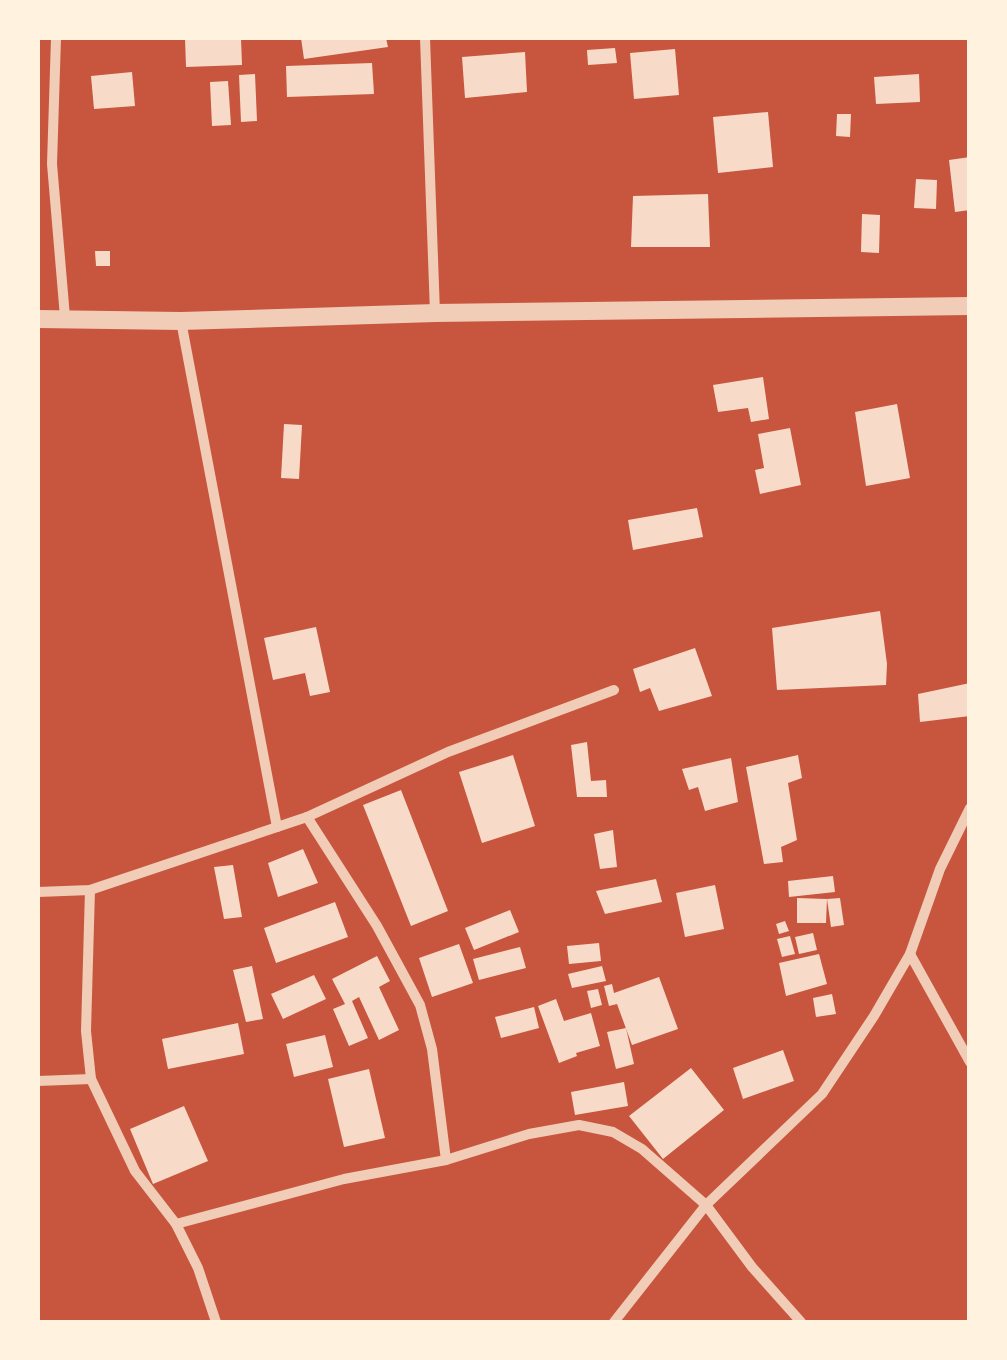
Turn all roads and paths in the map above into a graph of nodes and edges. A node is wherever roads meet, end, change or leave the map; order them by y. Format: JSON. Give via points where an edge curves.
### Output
{"nodes":[{"id":1,"x":56,"y":38,"type":"edge"},
{"id":2,"x":425,"y":38,"type":"edge"},
{"id":3,"x":970,"y":306,"type":"edge"},
{"id":4,"x":435,"y":313,"type":"junction"},
{"id":5,"x":65,"y":317,"type":"junction"},
{"id":6,"x":38,"y":318,"type":"edge"},
{"id":7,"x":181,"y":320,"type":"junction"},
{"id":8,"x":614,"y":690,"type":"dead end"},
{"id":9,"x":970,"y":808,"type":"edge"},
{"id":10,"x":307,"y":817,"type":"junction"},
{"id":11,"x":276,"y":827,"type":"junction"},
{"id":12,"x":90,"y":890,"type":"junction"},
{"id":13,"x":38,"y":892,"type":"edge"},
{"id":14,"x":910,"y":954,"type":"junction"},
{"id":15,"x":970,"y":1062,"type":"edge"},
{"id":16,"x":91,"y":1079,"type":"junction"},
{"id":17,"x":38,"y":1081,"type":"edge"},
{"id":18,"x":446,"y":1160,"type":"junction"},
{"id":19,"x":706,"y":1205,"type":"junction"},
{"id":20,"x":176,"y":1224,"type":"junction"},
{"id":21,"x":216,"y":1322,"type":"edge"},
{"id":22,"x":614,"y":1322,"type":"edge"},
{"id":23,"x":801,"y":1322,"type":"edge"}],
"edges":[{"from":1,"to":5,"type":"street","via":[[52,164]]},
{"from":2,"to":4,"type":"street"},
{"from":3,"to":4,"type":"street"},
{"from":4,"to":7,"type":"street"},
{"from":5,"to":6,"type":"street"},
{"from":5,"to":7,"type":"street"},
{"from":7,"to":11,"type":"street"},
{"from":8,"to":10,"type":"street","via":[[448,752]]},
{"from":9,"to":14,"type":"street"},
{"from":10,"to":11,"type":"street"},
{"from":10,"to":18,"type":"street","via":[[420,1005]]},
{"from":11,"to":12,"type":"street"},
{"from":12,"to":13,"type":"street"},
{"from":12,"to":16,"type":"street"},
{"from":14,"to":15,"type":"street"},
{"from":14,"to":19,"type":"street","via":[[822,1094]]},
{"from":16,"to":17,"type":"street"},
{"from":16,"to":20,"type":"street","via":[[135,1171]]},
{"from":18,"to":19,"type":"street","via":[[578,1125],[612,1132],[642,1149]]},
{"from":18,"to":20,"type":"street","via":[[344,1179]]},
{"from":19,"to":22,"type":"street"},
{"from":19,"to":23,"type":"street"},
{"from":20,"to":21,"type":"street"}]}
